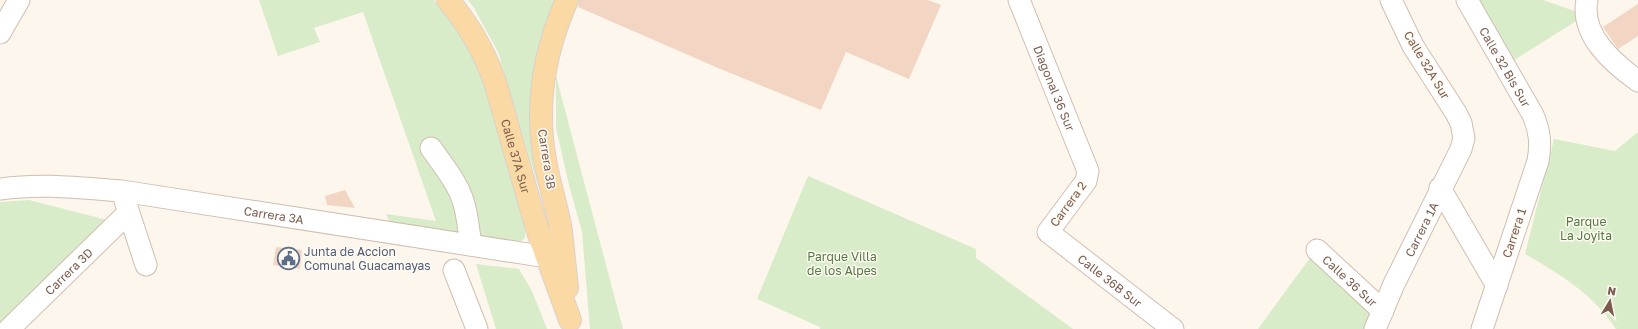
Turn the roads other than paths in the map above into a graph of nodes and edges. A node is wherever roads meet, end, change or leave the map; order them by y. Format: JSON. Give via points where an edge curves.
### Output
{"nodes":[{"id":1,"x":19,"y":0,"type":"edge"},
{"id":2,"x":448,"y":0,"type":"edge"},
{"id":3,"x":567,"y":0,"type":"edge"},
{"id":4,"x":1019,"y":0,"type":"edge"},
{"id":5,"x":1391,"y":0,"type":"edge"},
{"id":6,"x":1467,"y":0,"type":"edge"},
{"id":7,"x":1587,"y":0,"type":"edge"},
{"id":8,"x":0,"y":33,"type":"edge"},
{"id":9,"x":1638,"y":81,"type":"edge"},
{"id":10,"x":1463,"y":129,"type":"joint"},
{"id":11,"x":1540,"y":135,"type":"joint"},
{"id":12,"x":431,"y":148,"type":"dead end"},
{"id":13,"x":1088,"y":177,"type":"joint"},
{"id":14,"x":1440,"y":188,"type":"junction"},
{"id":15,"x":0,"y":189,"type":"edge"},
{"id":16,"x":122,"y":191,"type":"junction"},
{"id":17,"x":128,"y":213,"type":"junction"},
{"id":18,"x":1048,"y":232,"type":"joint"},
{"id":19,"x":471,"y":245,"type":"junction"},
{"id":20,"x":1317,"y":250,"type":"dead end"},
{"id":21,"x":547,"y":257,"type":"junction"},
{"id":22,"x":146,"y":265,"type":"dead end"},
{"id":23,"x":454,"y":270,"type":"dead end"},
{"id":24,"x":1497,"y":286,"type":"junction"},
{"id":25,"x":1379,"y":320,"type":"edge"},
{"id":26,"x":571,"y":324,"type":"edge"},
{"id":27,"x":9,"y":329,"type":"edge"},
{"id":28,"x":477,"y":329,"type":"edge"},
{"id":29,"x":1172,"y":329,"type":"edge"},
{"id":30,"x":1482,"y":329,"type":"edge"}],
"edges":[{"from":1,"to":8,"type":"street"},
{"from":2,"to":21,"type":"main road","name":"Calle 37A Sur","via":[[475,37],[495,82]]},
{"from":3,"to":26,"type":"main road","name":"Carrera 3B","via":[[550,46],[540,118],[545,159],[561,230]]},
{"from":4,"to":13,"type":"street","name":"Diagonal 36 Sur","via":[[1087,165]]},
{"from":5,"to":10,"type":"street","name":"Calle 32A Sur","via":[[1414,46],[1456,113]]},
{"from":6,"to":11,"type":"street","name":"Calle 32 Bis Sur","via":[[1533,115]]},
{"from":7,"to":9,"type":"street","via":[[1586,15],[1593,34],[1611,60]]},
{"from":10,"to":14,"type":"street","name":"Carrera 1A","via":[[1461,149]]},
{"from":11,"to":24,"type":"street","name":"Carrera 1","via":[[1538,161]]},
{"from":12,"to":19,"type":"street","via":[[460,194],[465,207]]},
{"from":13,"to":18,"type":"street","name":"Carrera 2"},
{"from":14,"to":24,"type":"street"},
{"from":14,"to":25,"type":"street","name":"Carrera 1A"},
{"from":15,"to":16,"type":"street","name":"Carrera 3A","via":[[51,186]]},
{"from":16,"to":17,"type":"street"},
{"from":16,"to":19,"type":"street","name":"Carrera 3A"},
{"from":17,"to":22,"type":"street"},
{"from":17,"to":27,"type":"street","name":"Carrera 3D"},
{"from":18,"to":29,"type":"street","name":"Calle 36B Sur"},
{"from":19,"to":21,"type":"street","name":"Carrera 3A"},
{"from":20,"to":25,"type":"street","name":"Calle 36 Sur"},
{"from":21,"to":26,"type":"main road","name":"Calle 37A Sur"},
{"from":23,"to":28,"type":"street"},
{"from":24,"to":30,"type":"street","name":"Carrera 1"}]}
